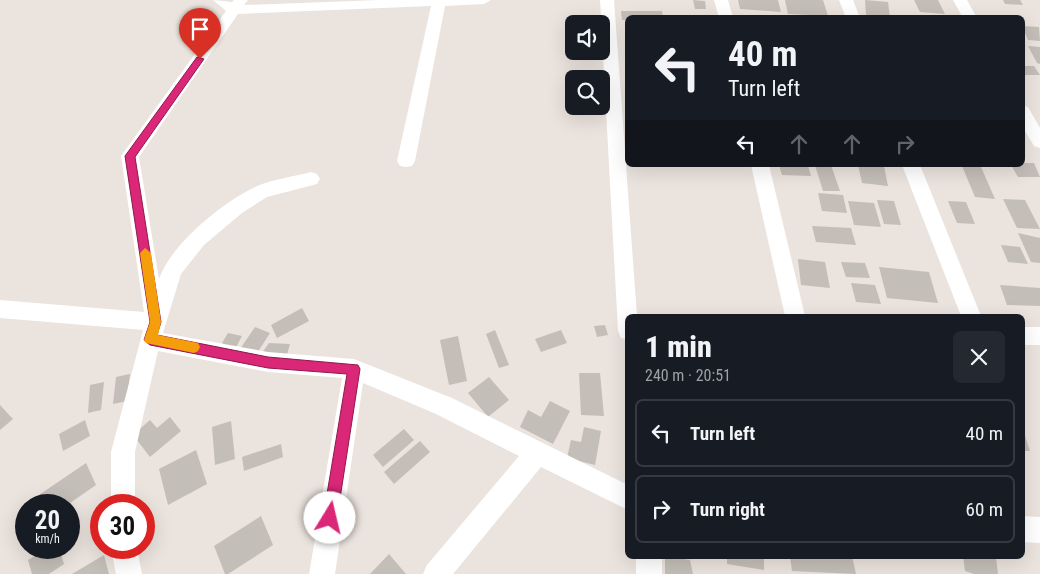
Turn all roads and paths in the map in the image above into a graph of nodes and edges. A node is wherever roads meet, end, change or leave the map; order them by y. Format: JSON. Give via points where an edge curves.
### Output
{"nodes":[{"id":1,"x":220,"y":0,"type":"edge"},
{"id":2,"x":484,"y":0,"type":"edge"},
{"id":3,"x":608,"y":0,"type":"edge"},
{"id":4,"x":722,"y":0,"type":"edge"},
{"id":5,"x":846,"y":0,"type":"edge"},
{"id":6,"x":960,"y":0,"type":"edge"},
{"id":7,"x":440,"y":1,"type":"edge"},
{"id":8,"x":238,"y":5,"type":"edge"},
{"id":9,"x":725,"y":15,"type":"edge"},
{"id":10,"x":852,"y":15,"type":"edge"},
{"id":11,"x":968,"y":15,"type":"edge"},
{"id":12,"x":1025,"y":116,"type":"edge"},
{"id":13,"x":1040,"y":142,"type":"edge"},
{"id":14,"x":406,"y":161,"type":"dead end"},
{"id":15,"x":760,"y":167,"type":"edge"},
{"id":16,"x":912,"y":167,"type":"edge"},
{"id":17,"x":311,"y":179,"type":"dead end"},
{"id":18,"x":0,"y":308,"type":"edge"},
{"id":19,"x":626,"y":314,"type":"edge"},
{"id":20,"x":795,"y":314,"type":"edge"},
{"id":21,"x":970,"y":314,"type":"edge"},
{"id":22,"x":153,"y":331,"type":"junction"},
{"id":23,"x":1025,"y":336,"type":"edge"},
{"id":24,"x":1040,"y":336,"type":"edge"},
{"id":25,"x":354,"y":369,"type":"junction"},
{"id":26,"x":536,"y":454,"type":"junction"},
{"id":27,"x":123,"y":494,"type":"edge"},
{"id":28,"x":625,"y":497,"type":"edge"},
{"id":29,"x":1025,"y":529,"type":"edge"},
{"id":30,"x":1040,"y":530,"type":"edge"},
{"id":31,"x":126,"y":559,"type":"edge"},
{"id":32,"x":649,"y":559,"type":"edge"},
{"id":33,"x":129,"y":574,"type":"edge"},
{"id":34,"x":322,"y":574,"type":"edge"},
{"id":35,"x":436,"y":574,"type":"edge"},
{"id":36,"x":649,"y":574,"type":"edge"}],
"edges":[{"from":1,"to":8,"type":"street"},
{"from":2,"to":7,"type":"street"},
{"from":3,"to":19,"type":"street"},
{"from":4,"to":9,"type":"street"},
{"from":5,"to":10,"type":"street"},
{"from":6,"to":11,"type":"street"},
{"from":7,"to":8,"type":"street"},
{"from":7,"to":14,"type":"street"},
{"from":8,"to":22,"type":"street","via":[[130,156]]},
{"from":12,"to":13,"type":"street"},
{"from":15,"to":20,"type":"street"},
{"from":16,"to":21,"type":"street"},
{"from":17,"to":22,"type":"street","via":[[262,192],[236,208],[197,240],[172,270]]},
{"from":18,"to":22,"type":"street"},
{"from":22,"to":25,"type":"street","via":[[268,362]]},
{"from":22,"to":27,"type":"street","via":[[124,452]]},
{"from":23,"to":24,"type":"street"},
{"from":25,"to":26,"type":"street","via":[[444,406]]},
{"from":25,"to":34,"type":"street"},
{"from":26,"to":28,"type":"street"},
{"from":26,"to":35,"type":"street"},
{"from":29,"to":30,"type":"street"},
{"from":31,"to":33,"type":"street"},
{"from":32,"to":36,"type":"street"}]}
